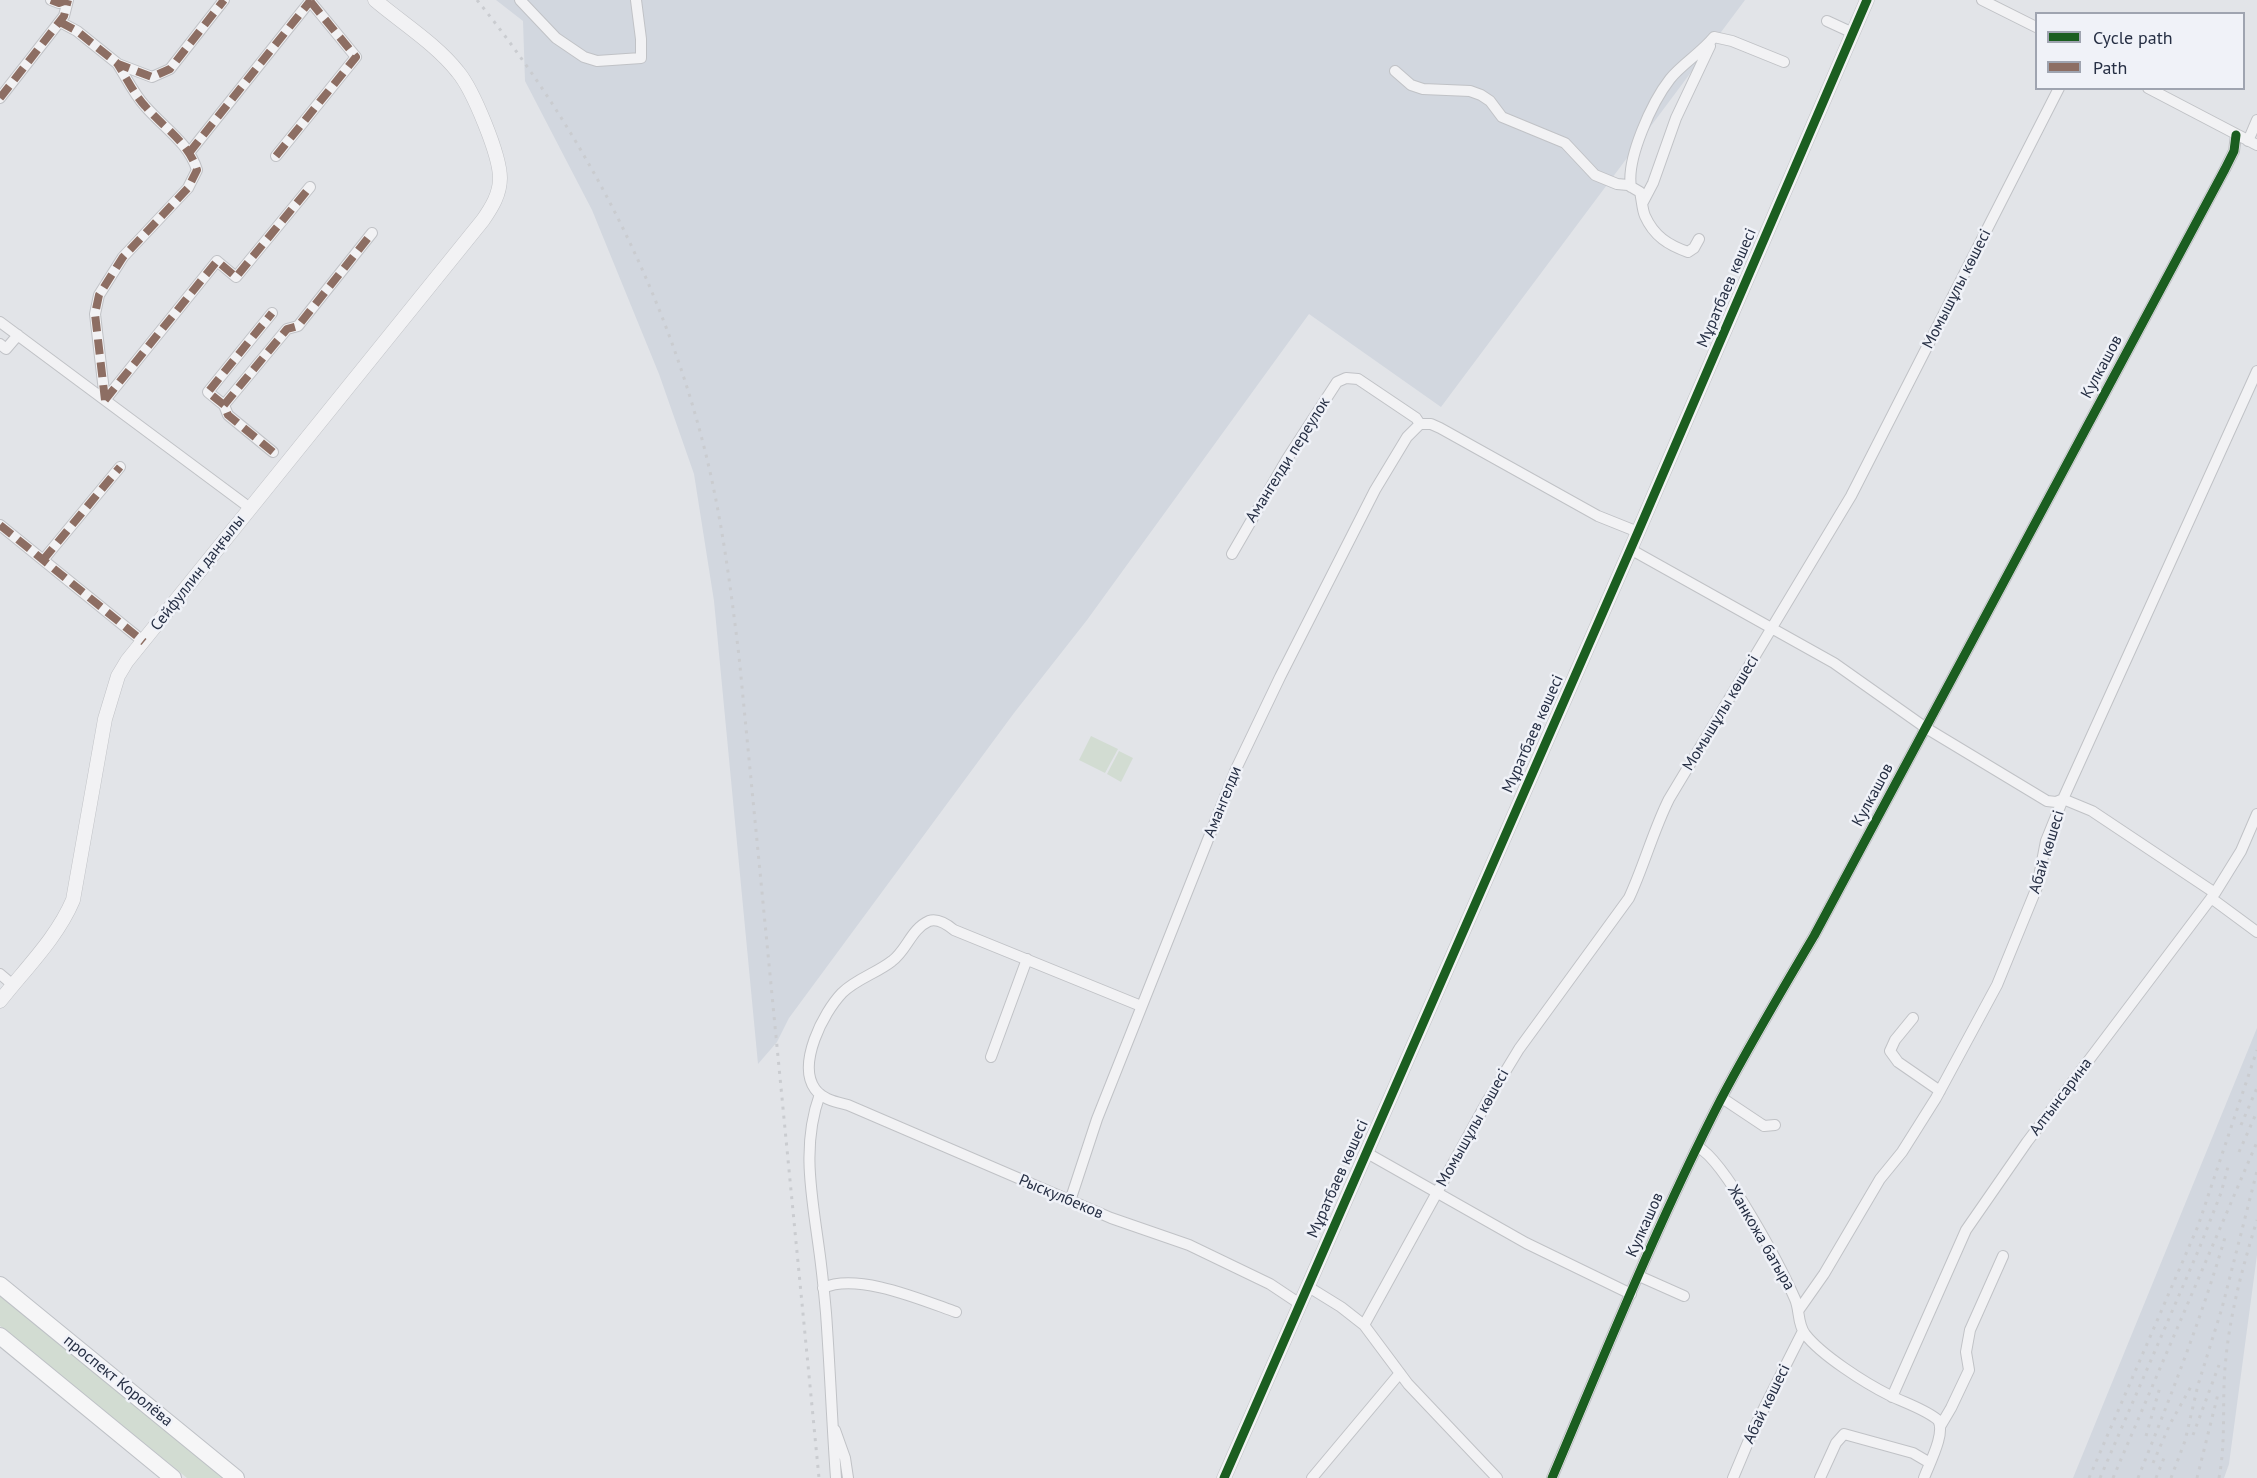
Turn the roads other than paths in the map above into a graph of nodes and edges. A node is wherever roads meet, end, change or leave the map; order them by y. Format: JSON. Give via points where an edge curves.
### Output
{"nodes":[{"id":1,"x":51,"y":0,"type":"edge"},
{"id":2,"x":68,"y":0,"type":"edge"},
{"id":3,"x":224,"y":0,"type":"edge"},
{"id":4,"x":311,"y":0,"type":"edge"},
{"id":5,"x":375,"y":0,"type":"edge"},
{"id":6,"x":520,"y":0,"type":"edge"},
{"id":7,"x":636,"y":0,"type":"edge"},
{"id":8,"x":1867,"y":0,"type":"edge"},
{"id":9,"x":1982,"y":0,"type":"edge"},
{"id":10,"x":1827,"y":21,"type":"dead end"},
{"id":11,"x":60,"y":22,"type":"junction"},
{"id":12,"x":2035,"y":26,"type":"edge"},
{"id":13,"x":1852,"y":33,"type":"junction"},
{"id":14,"x":1714,"y":37,"type":"junction"},
{"id":15,"x":1784,"y":62,"type":"dead end"},
{"id":16,"x":117,"y":63,"type":"junction"},
{"id":17,"x":1395,"y":71,"type":"dead end"},
{"id":18,"x":2059,"y":90,"type":"edge"},
{"id":19,"x":2152,"y":90,"type":"edge"},
{"id":20,"x":0,"y":98,"type":"edge"},
{"id":21,"x":2257,"y":120,"type":"edge"},
{"id":22,"x":2236,"y":135,"type":"junction"},
{"id":23,"x":2253,"y":143,"type":"edge"},
{"id":24,"x":189,"y":153,"type":"junction"},
{"id":25,"x":276,"y":156,"type":"dead end"},
{"id":26,"x":310,"y":187,"type":"dead end"},
{"id":27,"x":1631,"y":187,"type":"junction"},
{"id":28,"x":1643,"y":202,"type":"junction"},
{"id":29,"x":372,"y":233,"type":"dead end"},
{"id":30,"x":1699,"y":239,"type":"dead end"},
{"id":31,"x":272,"y":313,"type":"dead end"},
{"id":32,"x":0,"y":322,"type":"edge"},
{"id":33,"x":18,"y":335,"type":"junction"},
{"id":34,"x":0,"y":344,"type":"edge"},
{"id":35,"x":2257,"y":371,"type":"edge"},
{"id":36,"x":105,"y":400,"type":"junction"},
{"id":37,"x":224,"y":405,"type":"junction"},
{"id":38,"x":1420,"y":424,"type":"junction"},
{"id":39,"x":273,"y":452,"type":"dead end"},
{"id":40,"x":120,"y":467,"type":"dead end"},
{"id":41,"x":250,"y":508,"type":"junction"},
{"id":42,"x":0,"y":525,"type":"edge"},
{"id":43,"x":1638,"y":532,"type":"junction"},
{"id":44,"x":1630,"y":549,"type":"junction"},
{"id":45,"x":1232,"y":554,"type":"dead end"},
{"id":46,"x":44,"y":560,"type":"junction"},
{"id":47,"x":1773,"y":628,"type":"junction"},
{"id":48,"x":144,"y":642,"type":"junction"},
{"id":49,"x":1926,"y":728,"type":"junction"},
{"id":50,"x":2063,"y":799,"type":"junction"},
{"id":51,"x":2257,"y":814,"type":"edge"},
{"id":52,"x":2213,"y":896,"type":"junction"},
{"id":53,"x":2257,"y":932,"type":"edge"},
{"id":54,"x":1027,"y":959,"type":"junction"},
{"id":55,"x":0,"y":974,"type":"edge"},
{"id":56,"x":13,"y":985,"type":"junction"},
{"id":57,"x":0,"y":1001,"type":"edge"},
{"id":58,"x":1141,"y":1006,"type":"junction"},
{"id":59,"x":1913,"y":1018,"type":"dead end"},
{"id":60,"x":991,"y":1057,"type":"dead end"},
{"id":61,"x":1940,"y":1091,"type":"junction"},
{"id":62,"x":820,"y":1094,"type":"junction"},
{"id":63,"x":1722,"y":1098,"type":"junction"},
{"id":64,"x":1775,"y":1125,"type":"dead end"},
{"id":65,"x":1698,"y":1147,"type":"junction"},
{"id":66,"x":1367,"y":1152,"type":"junction"},
{"id":67,"x":1437,"y":1192,"type":"junction"},
{"id":68,"x":1070,"y":1201,"type":"junction"},
{"id":69,"x":2003,"y":1256,"type":"dead end"},
{"id":70,"x":1639,"y":1276,"type":"junction"},
{"id":71,"x":0,"y":1285,"type":"edge"},
{"id":72,"x":1307,"y":1286,"type":"junction"},
{"id":73,"x":823,"y":1288,"type":"junction"},
{"id":74,"x":1631,"y":1294,"type":"junction"},
{"id":75,"x":1683,"y":1296,"type":"dead end"},
{"id":76,"x":1300,"y":1304,"type":"junction"},
{"id":77,"x":1798,"y":1311,"type":"junction"},
{"id":78,"x":956,"y":1312,"type":"dead end"},
{"id":79,"x":1364,"y":1325,"type":"junction"},
{"id":80,"x":1803,"y":1331,"type":"junction"},
{"id":81,"x":0,"y":1336,"type":"edge"},
{"id":82,"x":1400,"y":1373,"type":"junction"},
{"id":83,"x":1892,"y":1396,"type":"junction"},
{"id":84,"x":832,"y":1425,"type":"junction"},
{"id":85,"x":1941,"y":1425,"type":"junction"},
{"id":86,"x":1930,"y":1463,"type":"junction"},
{"id":87,"x":173,"y":1478,"type":"edge"},
{"id":88,"x":236,"y":1478,"type":"edge"},
{"id":89,"x":836,"y":1478,"type":"edge"},
{"id":90,"x":848,"y":1478,"type":"edge"},
{"id":91,"x":1224,"y":1478,"type":"edge"},
{"id":92,"x":1311,"y":1478,"type":"edge"},
{"id":93,"x":1497,"y":1478,"type":"edge"},
{"id":94,"x":1552,"y":1478,"type":"edge"},
{"id":95,"x":1733,"y":1478,"type":"edge"},
{"id":96,"x":1820,"y":1478,"type":"edge"},
{"id":97,"x":1924,"y":1478,"type":"edge"}],
"edges":[{"from":1,"to":2,"type":"street"},
{"from":2,"to":11,"type":"street"},
{"from":3,"to":16,"type":"street","via":[[170,69],[152,77]]},
{"from":4,"to":24,"type":"street"},
{"from":4,"to":25,"type":"street","via":[[356,57]]},
{"from":5,"to":41,"type":"street","name":"Сейфуллин даңғылы","via":[[450,62],[468,85],[498,161],[498,194],[483,220]]},
{"from":6,"to":7,"type":"street","via":[[556,38],[597,61],[641,58]]},
{"from":8,"to":13,"type":"street","name":"Мұратбаев көшесі"},
{"from":9,"to":12,"type":"street"},
{"from":10,"to":13,"type":"street"},
{"from":11,"to":16,"type":"street"},
{"from":11,"to":20,"type":"street"},
{"from":13,"to":43,"type":"street","name":"Мұратбаев көшесі"},
{"from":14,"to":15,"type":"street"},
{"from":14,"to":27,"type":"street","via":[[1670,79],[1663,91],[1632,160]]},
{"from":14,"to":28,"type":"street"},
{"from":16,"to":24,"type":"street","via":[[143,104]]},
{"from":17,"to":27,"type":"street","via":[[1411,85],[1423,89],[1480,95],[1502,117],[1564,143],[1595,174]]},
{"from":18,"to":47,"type":"street","name":"Момышұлы көшесі","via":[[1851,496]]},
{"from":19,"to":22,"type":"street"},
{"from":21,"to":23,"type":"street"},
{"from":22,"to":23,"type":"street"},
{"from":22,"to":49,"type":"street","name":"Кулкашов","via":[[2234,151],[2225,169]]},
{"from":24,"to":36,"type":"street","via":[[197,170],[195,179],[123,257],[99,295],[95,314]]},
{"from":26,"to":36,"type":"street","via":[[236,277],[217,261]]},
{"from":27,"to":28,"type":"street","via":[[1640,192]]},
{"from":28,"to":30,"type":"street","via":[[1644,215],[1663,241],[1688,252]]},
{"from":29,"to":37,"type":"street","via":[[298,326],[287,329]]},
{"from":31,"to":37,"type":"street","via":[[208,392]]},
{"from":32,"to":33,"type":"street"},
{"from":33,"to":34,"type":"street","via":[[6,349]]},
{"from":33,"to":36,"type":"street"},
{"from":35,"to":50,"type":"street","name":"Абай көшесі"},
{"from":36,"to":41,"type":"street"},
{"from":37,"to":39,"type":"street","via":[[228,415]]},
{"from":38,"to":43,"type":"street","via":[[1431,423],[1588,511]]},
{"from":38,"to":45,"type":"street","name":"Амангелди переулок","via":[[1358,379],[1337,382]]},
{"from":38,"to":58,"type":"street","name":"Амангелди","via":[[1407,437],[1375,490],[1280,677],[1236,769]]},
{"from":40,"to":46,"type":"street"},
{"from":41,"to":48,"type":"street","name":"Сейфуллин даңғылы"},
{"from":42,"to":46,"type":"street"},
{"from":43,"to":44,"type":"street","name":"Мұратбаев көшесі"},
{"from":44,"to":47,"type":"street"},
{"from":44,"to":66,"type":"street","name":"Мұратбаев көшесі"},
{"from":46,"to":48,"type":"street"},
{"from":47,"to":49,"type":"street","via":[[1834,663]]},
{"from":47,"to":67,"type":"street","name":"Момышұлы көшесі","via":[[1669,799],[1629,898],[1518,1049]]},
{"from":48,"to":56,"type":"street","name":"Сейфуллин даңғылы","via":[[118,676],[111,694],[72,900],[61,923]]},
{"from":49,"to":50,"type":"street","via":[[2048,801]]},
{"from":49,"to":63,"type":"street","name":"Кулкашов"},
{"from":50,"to":52,"type":"street","via":[[2092,811]]},
{"from":50,"to":61,"type":"street","name":"Абай көшесі","via":[[2046,841],[2037,887],[2019,934],[1997,985]]},
{"from":51,"to":52,"type":"street","name":"Алтынсарина","via":[[2241,851]]},
{"from":52,"to":53,"type":"street"},
{"from":52,"to":83,"type":"street","name":"Алтынсарина","via":[[2027,1142],[1966,1230]]},
{"from":54,"to":58,"type":"street"},
{"from":54,"to":60,"type":"street"},
{"from":54,"to":62,"type":"street","via":[[937,920],[918,928],[892,962],[851,985],[834,1003],[808,1058],[808,1069]]},
{"from":55,"to":56,"type":"street"},
{"from":56,"to":57,"type":"street","name":"Сейфуллин даңғылы"},
{"from":58,"to":68,"type":"street","name":"Амангелди"},
{"from":59,"to":61,"type":"street","via":[[1890,1051],[1898,1062]]},
{"from":61,"to":77,"type":"street","name":"Абай көшесі"},
{"from":62,"to":68,"type":"street","name":"Рыскулбеков"},
{"from":62,"to":73,"type":"street","via":[[811,1130],[809,1182]]},
{"from":63,"to":64,"type":"street","via":[[1764,1126]]},
{"from":63,"to":65,"type":"street","name":"Кулкашов"},
{"from":65,"to":70,"type":"street","name":"Кулкашов"},
{"from":65,"to":77,"type":"street","name":"Жанкожа батыра","via":[[1711,1156],[1727,1178],[1787,1283]]},
{"from":66,"to":67,"type":"street"},
{"from":66,"to":72,"type":"street","name":"Мұратбаев көшесі"},
{"from":67,"to":74,"type":"street","via":[[1526,1243]]},
{"from":67,"to":79,"type":"street","name":"Момышұлы көшесі"},
{"from":68,"to":76,"type":"street","name":"Рыскулбеков","via":[[1190,1245],[1270,1284]]},
{"from":69,"to":85,"type":"street","via":[[1970,1330],[1966,1352],[1969,1370]]},
{"from":70,"to":74,"type":"street","name":"Кулкашов"},
{"from":70,"to":75,"type":"street"},
{"from":71,"to":88,"type":"main road","name":"проспект Королёва"},
{"from":72,"to":76,"type":"street","name":"Мұратбаев көшесі"},
{"from":72,"to":79,"type":"street"},
{"from":73,"to":78,"type":"street","via":[[851,1282],[902,1292]]},
{"from":73,"to":84,"type":"street"},
{"from":74,"to":94,"type":"street","name":"Кулкашов"},
{"from":76,"to":91,"type":"street","name":"Мұратбаев көшесі"},
{"from":77,"to":80,"type":"street","name":"Жанкожа батыра"},
{"from":79,"to":82,"type":"street"},
{"from":80,"to":83,"type":"street","via":[[1833,1359]]},
{"from":80,"to":95,"type":"street","name":"Абай көшесі"},
{"from":81,"to":87,"type":"main road"},
{"from":82,"to":92,"type":"street"},
{"from":82,"to":93,"type":"street"},
{"from":83,"to":85,"type":"street"},
{"from":84,"to":89,"type":"street"},
{"from":84,"to":90,"type":"street","via":[[839,1437]]},
{"from":85,"to":86,"type":"street"},
{"from":86,"to":96,"type":"street","via":[[1913,1453],[1844,1434]]},
{"from":86,"to":97,"type":"street"}]}
